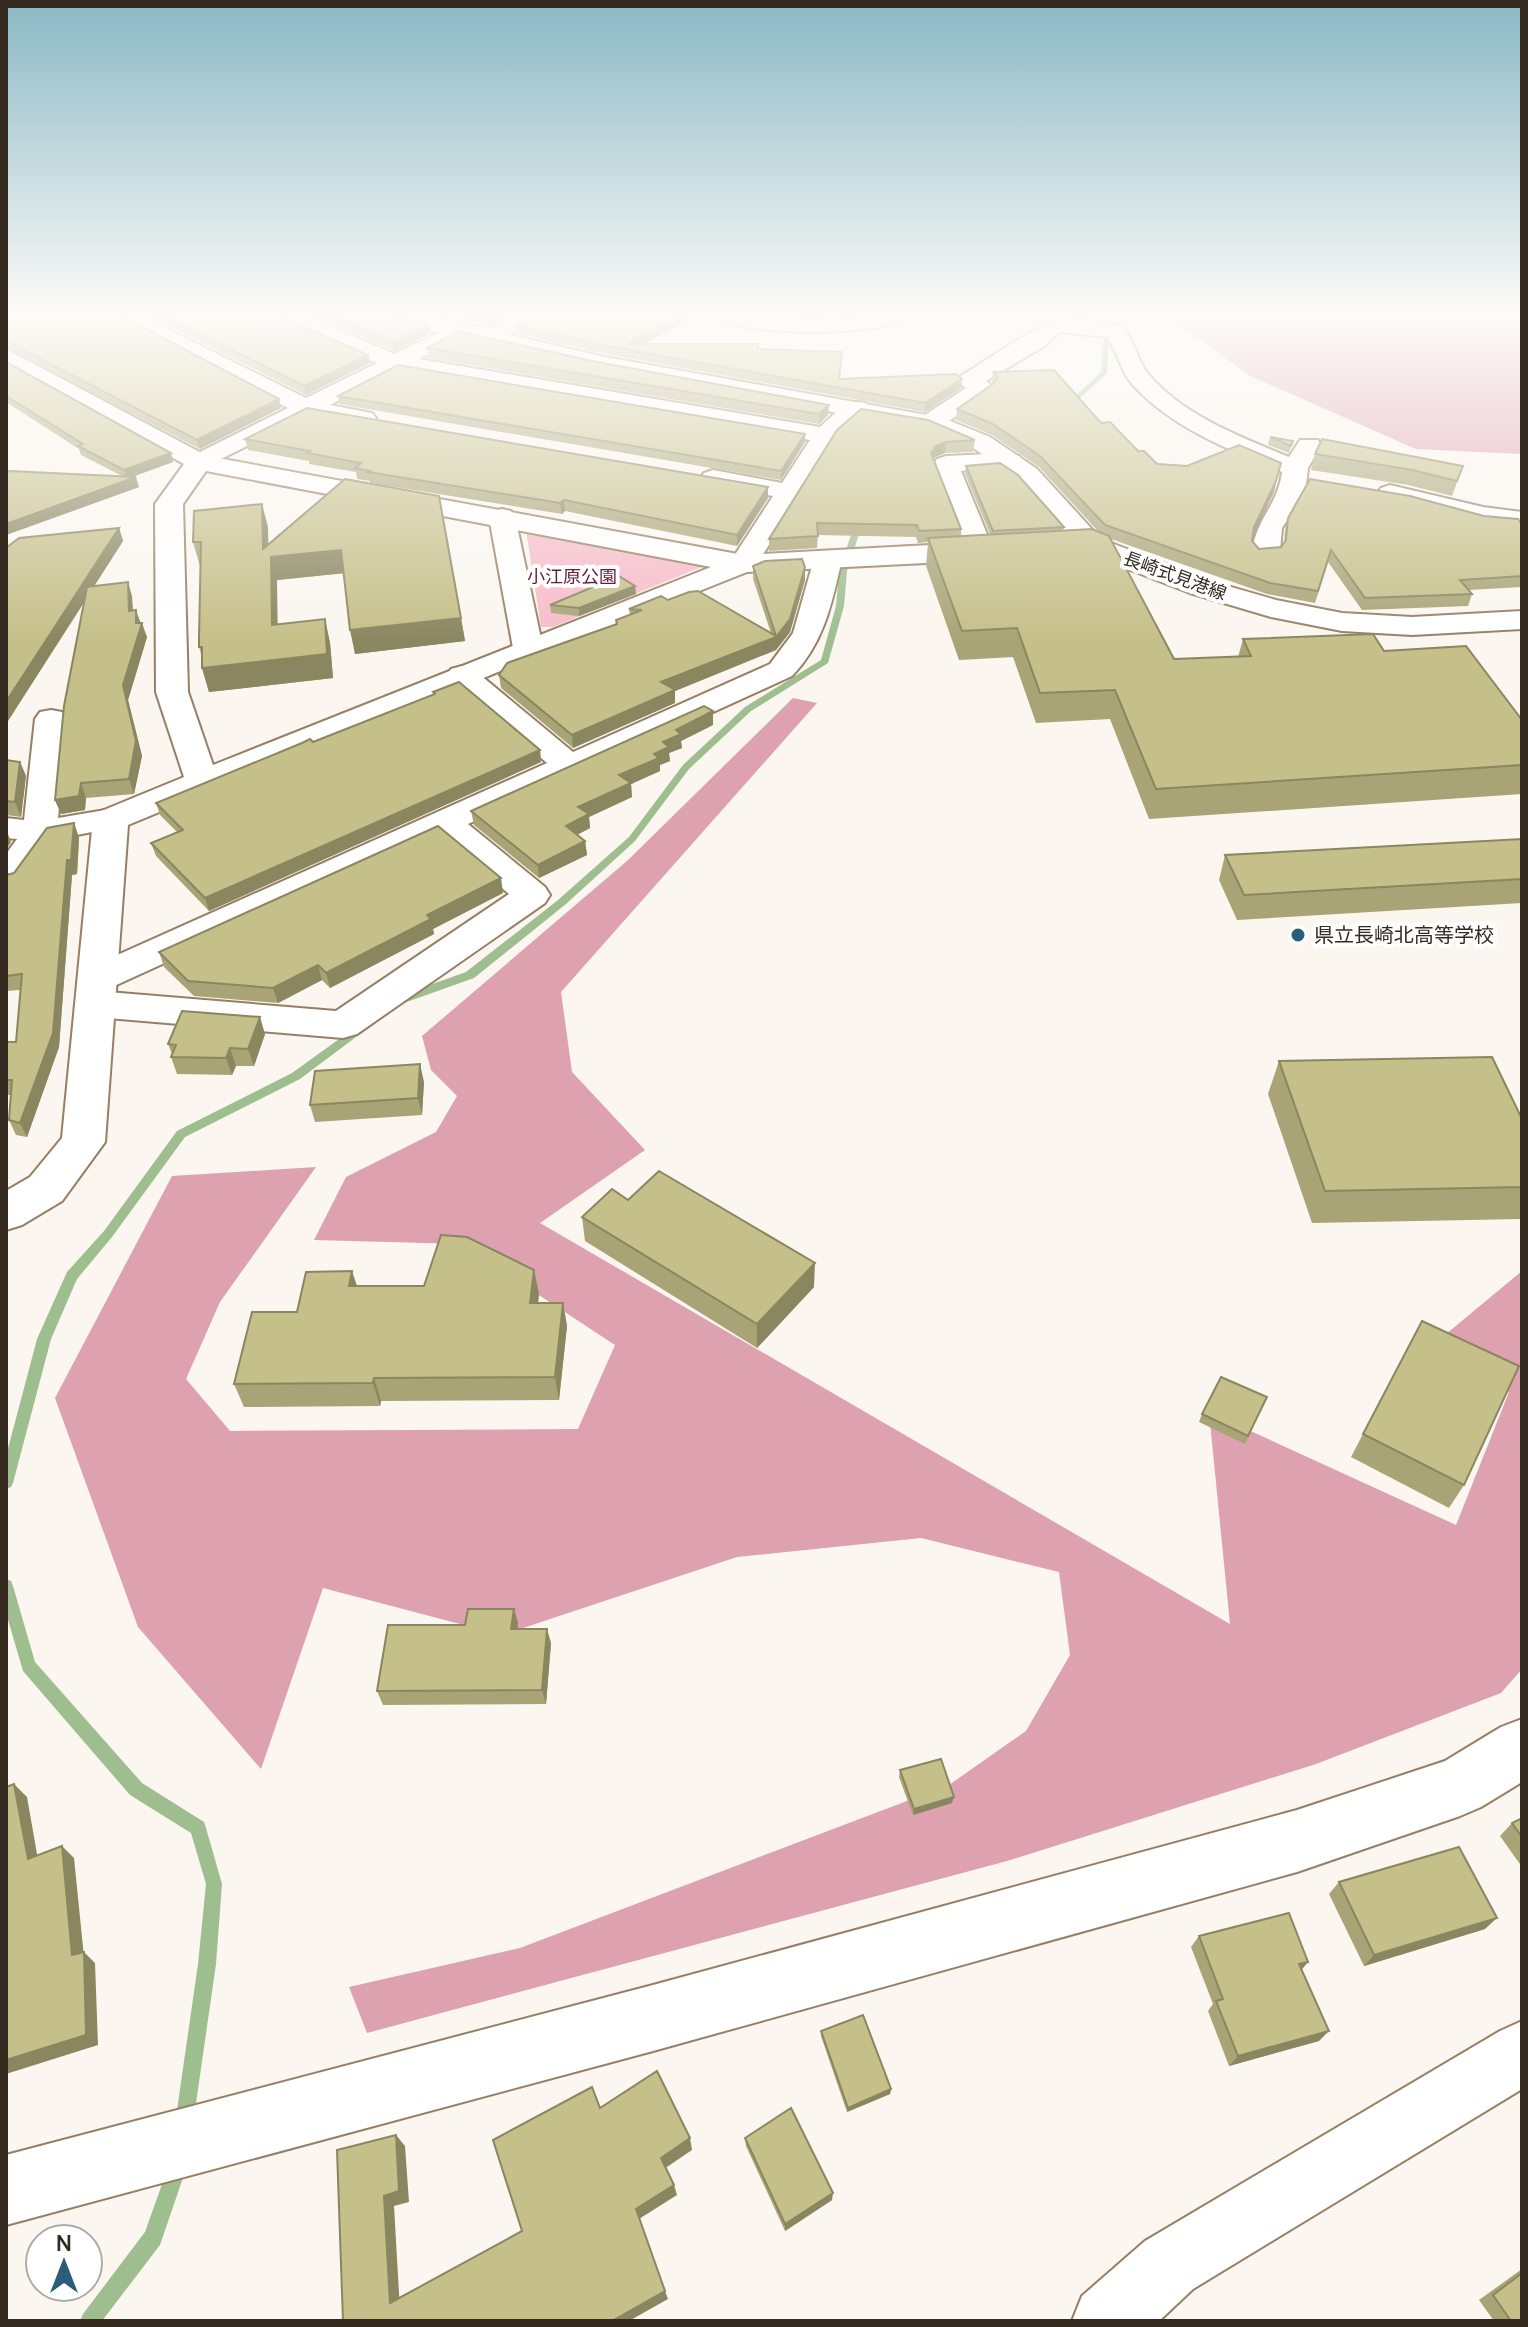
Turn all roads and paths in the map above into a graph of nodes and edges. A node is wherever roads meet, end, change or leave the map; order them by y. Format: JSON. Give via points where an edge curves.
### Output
{"nodes":[{"id":1,"x":131,"y":425,"type":"edge"},
{"id":2,"x":274,"y":425,"type":"edge"},
{"id":3,"x":764,"y":425,"type":"edge"},
{"id":4,"x":837,"y":425,"type":"edge"},
{"id":5,"x":938,"y":425,"type":"edge"},
{"id":6,"x":1207,"y":425,"type":"edge"},
{"id":7,"x":825,"y":435,"type":"junction"},
{"id":8,"x":1310,"y":444,"type":"dead end"},
{"id":9,"x":1010,"y":461,"type":"junction"},
{"id":10,"x":199,"y":462,"type":"junction"},
{"id":11,"x":1295,"y":473,"type":"junction"},
{"id":12,"x":694,"y":475,"type":"edge"},
{"id":13,"x":1322,"y":482,"type":"edge"},
{"id":14,"x":1365,"y":489,"type":"edge"},
{"id":15,"x":786,"y":491,"type":"junction"},
{"id":16,"x":502,"y":517,"type":"junction"},
{"id":17,"x":1522,"y":520,"type":"edge"},
{"id":18,"x":1091,"y":545,"type":"junction"},
{"id":19,"x":1060,"y":547,"type":"edge"},
{"id":20,"x":1012,"y":550,"type":"edge"},
{"id":21,"x":980,"y":551,"type":"junction"},
{"id":22,"x":1266,"y":551,"type":"edge"},
{"id":23,"x":828,"y":559,"type":"junction"},
{"id":24,"x":743,"y":564,"type":"junction"},
{"id":25,"x":1522,"y":620,"type":"edge"},
{"id":26,"x":528,"y":648,"type":"junction"},
{"id":27,"x":462,"y":675,"type":"junction"},
{"id":28,"x":51,"y":719,"type":"dead end"},
{"id":29,"x":568,"y":764,"type":"junction"},
{"id":30,"x":202,"y":781,"type":"junction"},
{"id":31,"x":111,"y":819,"type":"junction"},
{"id":32,"x":443,"y":821,"type":"junction"},
{"id":33,"x":6,"y":828,"type":"edge"},
{"id":34,"x":40,"y":832,"type":"junction"},
{"id":35,"x":6,"y":878,"type":"edge"},
{"id":36,"x":98,"y":991,"type":"junction"},
{"id":37,"x":6,"y":1213,"type":"edge"},
{"id":38,"x":1522,"y":1748,"type":"edge"},
{"id":39,"x":1522,"y":2053,"type":"edge"},
{"id":40,"x":6,"y":2190,"type":"edge"},
{"id":41,"x":1107,"y":2321,"type":"edge"}],
"edges":[{"from":1,"to":10,"type":"street"},
{"from":2,"to":10,"type":"street"},
{"from":3,"to":7,"type":"street"},
{"from":4,"to":7,"type":"street"},
{"from":5,"to":9,"type":"street","name":"長崎式見港線","via":[[962,432]]},
{"from":6,"to":11,"type":"street"},
{"from":7,"to":15,"type":"street"},
{"from":8,"to":11,"type":"street"},
{"from":9,"to":18,"type":"street","name":"長崎式見港線"},
{"from":9,"to":21,"type":"street","via":[[946,464]]},
{"from":10,"to":16,"type":"street"},
{"from":10,"to":30,"type":"street","via":[[169,504],[172,692]]},
{"from":11,"to":13,"type":"street"},
{"from":11,"to":22,"type":"street","via":[[1292,493],[1269,528]]},
{"from":12,"to":15,"type":"street"},
{"from":14,"to":17,"type":"street"},
{"from":15,"to":24,"type":"street"},
{"from":16,"to":24,"type":"street"},
{"from":16,"to":26,"type":"street"},
{"from":18,"to":19,"type":"street"},
{"from":18,"to":25,"type":"street","name":"長崎式見港線","via":[[1200,587],[1342,622],[1412,626]]},
{"from":20,"to":21,"type":"street"},
{"from":21,"to":23,"type":"street"},
{"from":23,"to":24,"type":"street"},
{"from":23,"to":29,"type":"street","via":[[811,626],[799,654],[781,670]]},
{"from":24,"to":26,"type":"street"},
{"from":26,"to":27,"type":"street"},
{"from":27,"to":29,"type":"street"},
{"from":27,"to":30,"type":"street"},
{"from":28,"to":34,"type":"street"},
{"from":29,"to":32,"type":"street"},
{"from":30,"to":31,"type":"street"},
{"from":31,"to":34,"type":"street"},
{"from":31,"to":36,"type":"street"},
{"from":32,"to":36,"type":"street"},
{"from":32,"to":36,"type":"street","via":[[532,895],[343,1025]]},
{"from":33,"to":34,"type":"street"},
{"from":34,"to":35,"type":"street"},
{"from":36,"to":37,"type":"street","via":[[83,1142],[46,1189]]},
{"from":38,"to":40,"type":"street","via":[[1460,1786],[1297,1841]]},
{"from":39,"to":41,"type":"street","via":[[1169,2265]]}]}
